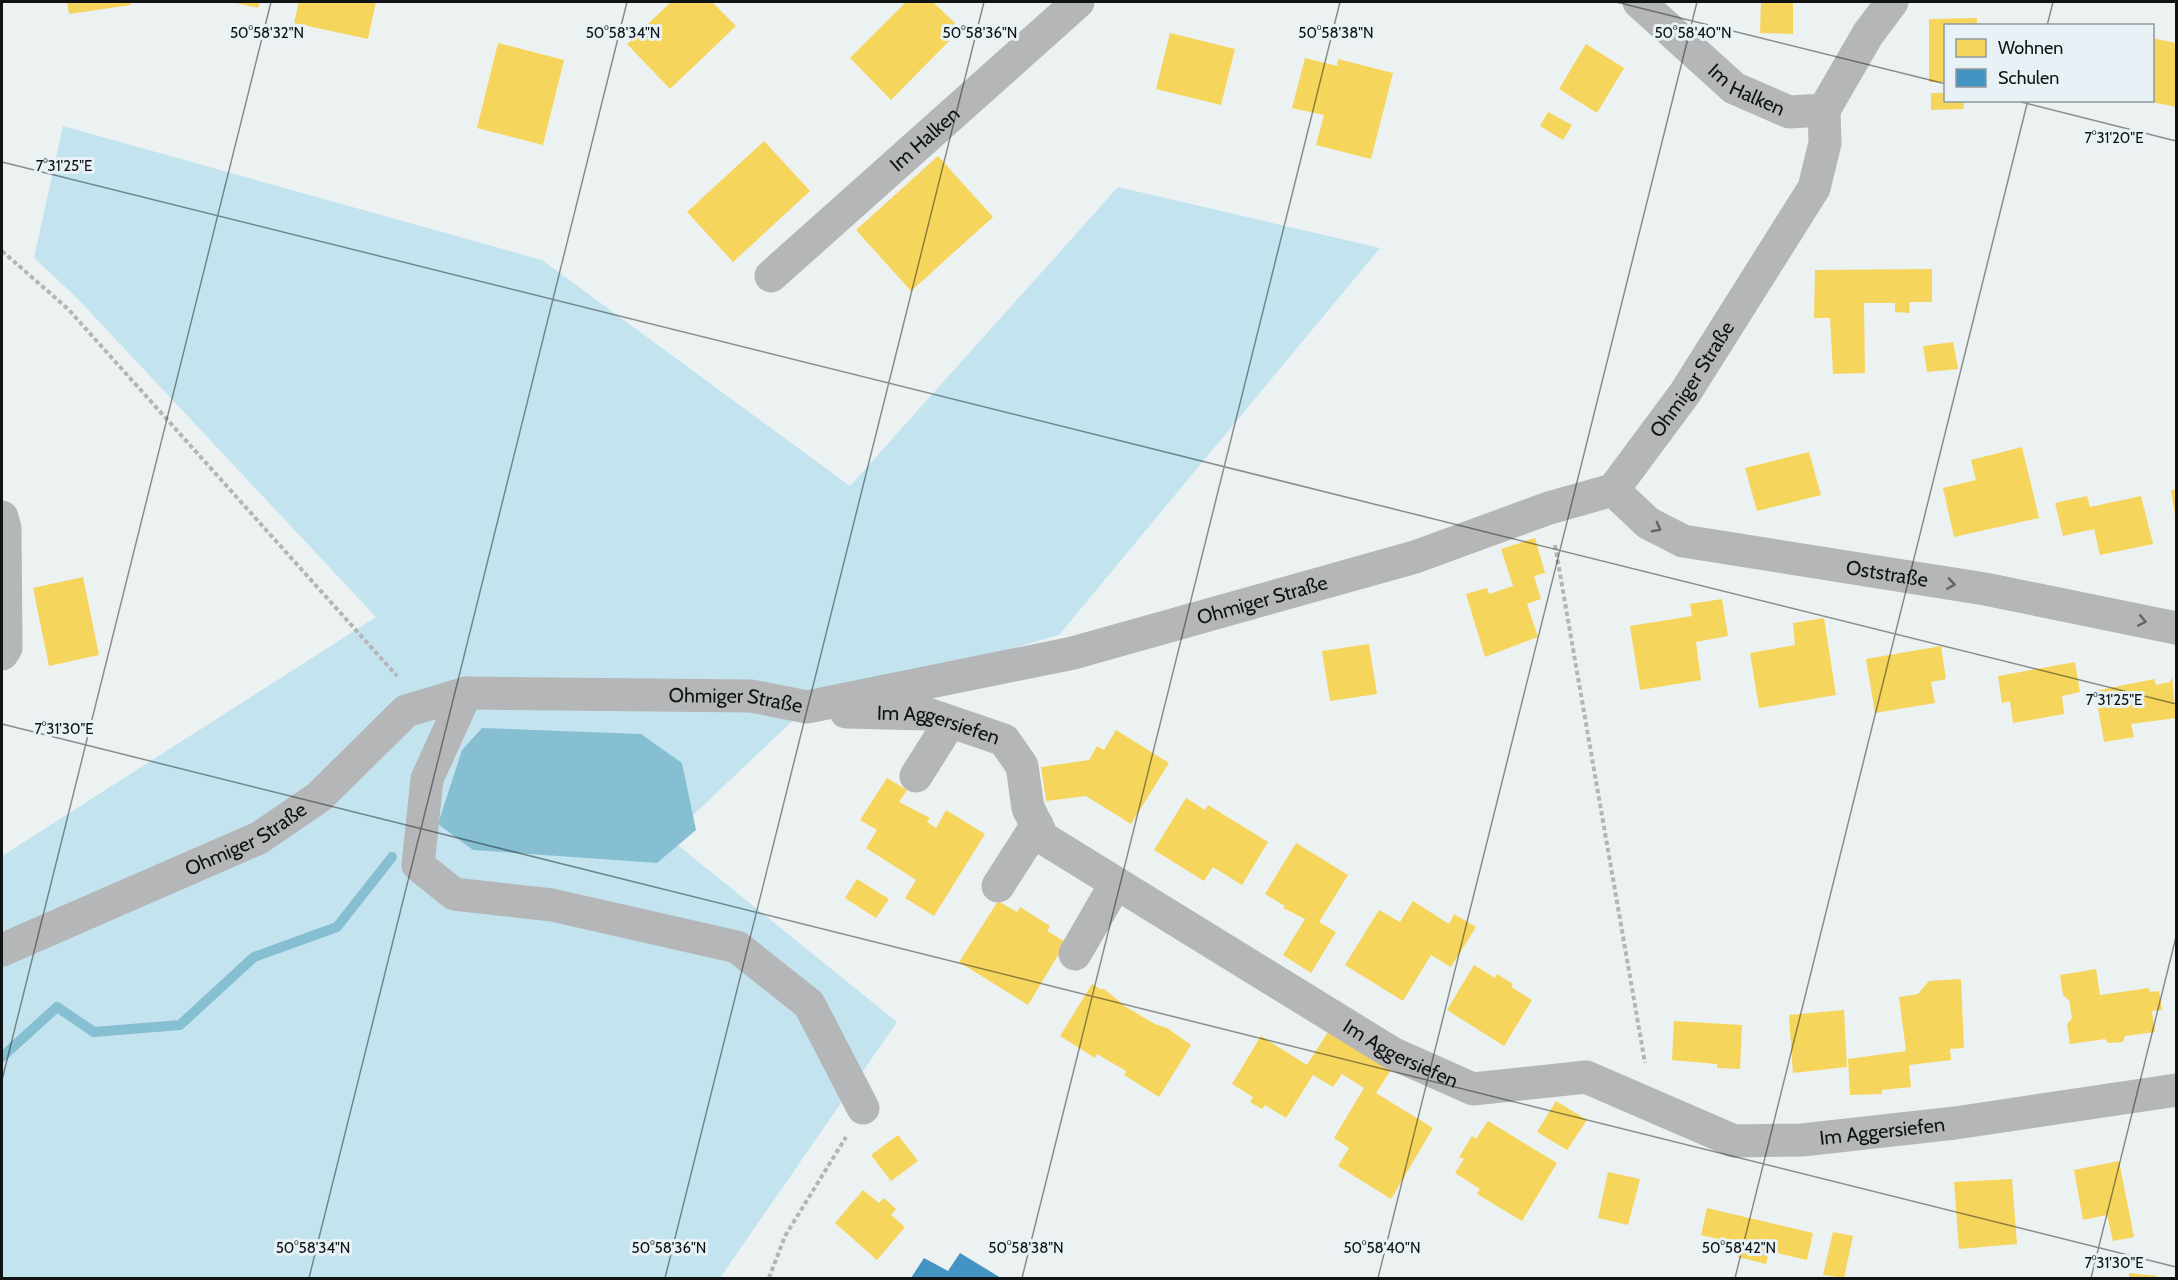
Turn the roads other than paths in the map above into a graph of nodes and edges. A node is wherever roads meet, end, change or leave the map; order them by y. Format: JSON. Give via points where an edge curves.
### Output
{"nodes":[{"id":1,"x":1078,"y":2,"type":"edge"},
{"id":2,"x":1639,"y":2,"type":"edge"},
{"id":3,"x":1892,"y":2,"type":"edge"},
{"id":4,"x":1824,"y":110,"type":"junction"},
{"id":5,"x":771,"y":276,"type":"dead end"},
{"id":6,"x":1613,"y":490,"type":"junction"},
{"id":7,"x":2,"y":517,"type":"edge"},
{"id":8,"x":2176,"y":628,"type":"edge"},
{"id":9,"x":2,"y":654,"type":"edge"},
{"id":10,"x":466,"y":693,"type":"junction"},
{"id":11,"x":807,"y":707,"type":"junction"},
{"id":12,"x":950,"y":722,"type":"junction"},
{"id":13,"x":916,"y":776,"type":"dead end"},
{"id":14,"x":1037,"y":825,"type":"junction"},
{"id":15,"x":1116,"y":883,"type":"junction"},
{"id":16,"x":998,"y":886,"type":"dead end"},
{"id":17,"x":2,"y":950,"type":"edge"},
{"id":18,"x":1075,"y":954,"type":"dead end"},
{"id":19,"x":2176,"y":1090,"type":"edge"},
{"id":20,"x":863,"y":1108,"type":"road end"}],
"edges":[{"from":1,"to":5,"type":"street","name":"Im Halken"},
{"from":2,"to":4,"type":"street","name":"Im Halken","via":[[1734,88],[1788,112]]},
{"from":3,"to":4,"type":"street","via":[[1868,34]]},
{"from":4,"to":6,"type":"street","name":"Ohmiger Straße","via":[[1825,143],[1814,188],[1685,393]]},
{"from":6,"to":8,"type":"street","name":"Oststraße","one_way":true,"via":[[1648,523],[1683,541],[1985,589]]},
{"from":6,"to":11,"type":"street","name":"Ohmiger Straße","via":[[1548,508],[1415,557],[1073,653]]},
{"from":7,"to":9,"type":"street","via":[[6,605],[6,648]]},
{"from":10,"to":11,"type":"street","name":"Ohmiger Straße","via":[[751,696]]},
{"from":10,"to":17,"type":"street","name":"Ohmiger Straße","via":[[406,711],[319,797],[259,838]]},
{"from":10,"to":20,"type":"street","via":[[427,779],[418,865],[454,894],[552,904],[737,947],[809,1004]]},
{"from":11,"to":12,"type":"street","name":"Im Aggersiefen","via":[[852,713],[928,714]]},
{"from":12,"to":13,"type":"street"},
{"from":12,"to":14,"type":"street","name":"Im Aggersiefen","via":[[1004,740],[1022,766],[1028,808]]},
{"from":14,"to":15,"type":"street","name":"Im Aggersiefen","via":[[1043,838]]},
{"from":14,"to":16,"type":"street"},
{"from":15,"to":18,"type":"street"},
{"from":15,"to":19,"type":"street","name":"Im Aggersiefen","via":[[1392,1053],[1473,1089],[1586,1077],[1734,1141],[1802,1140],[1955,1123]]}]}
